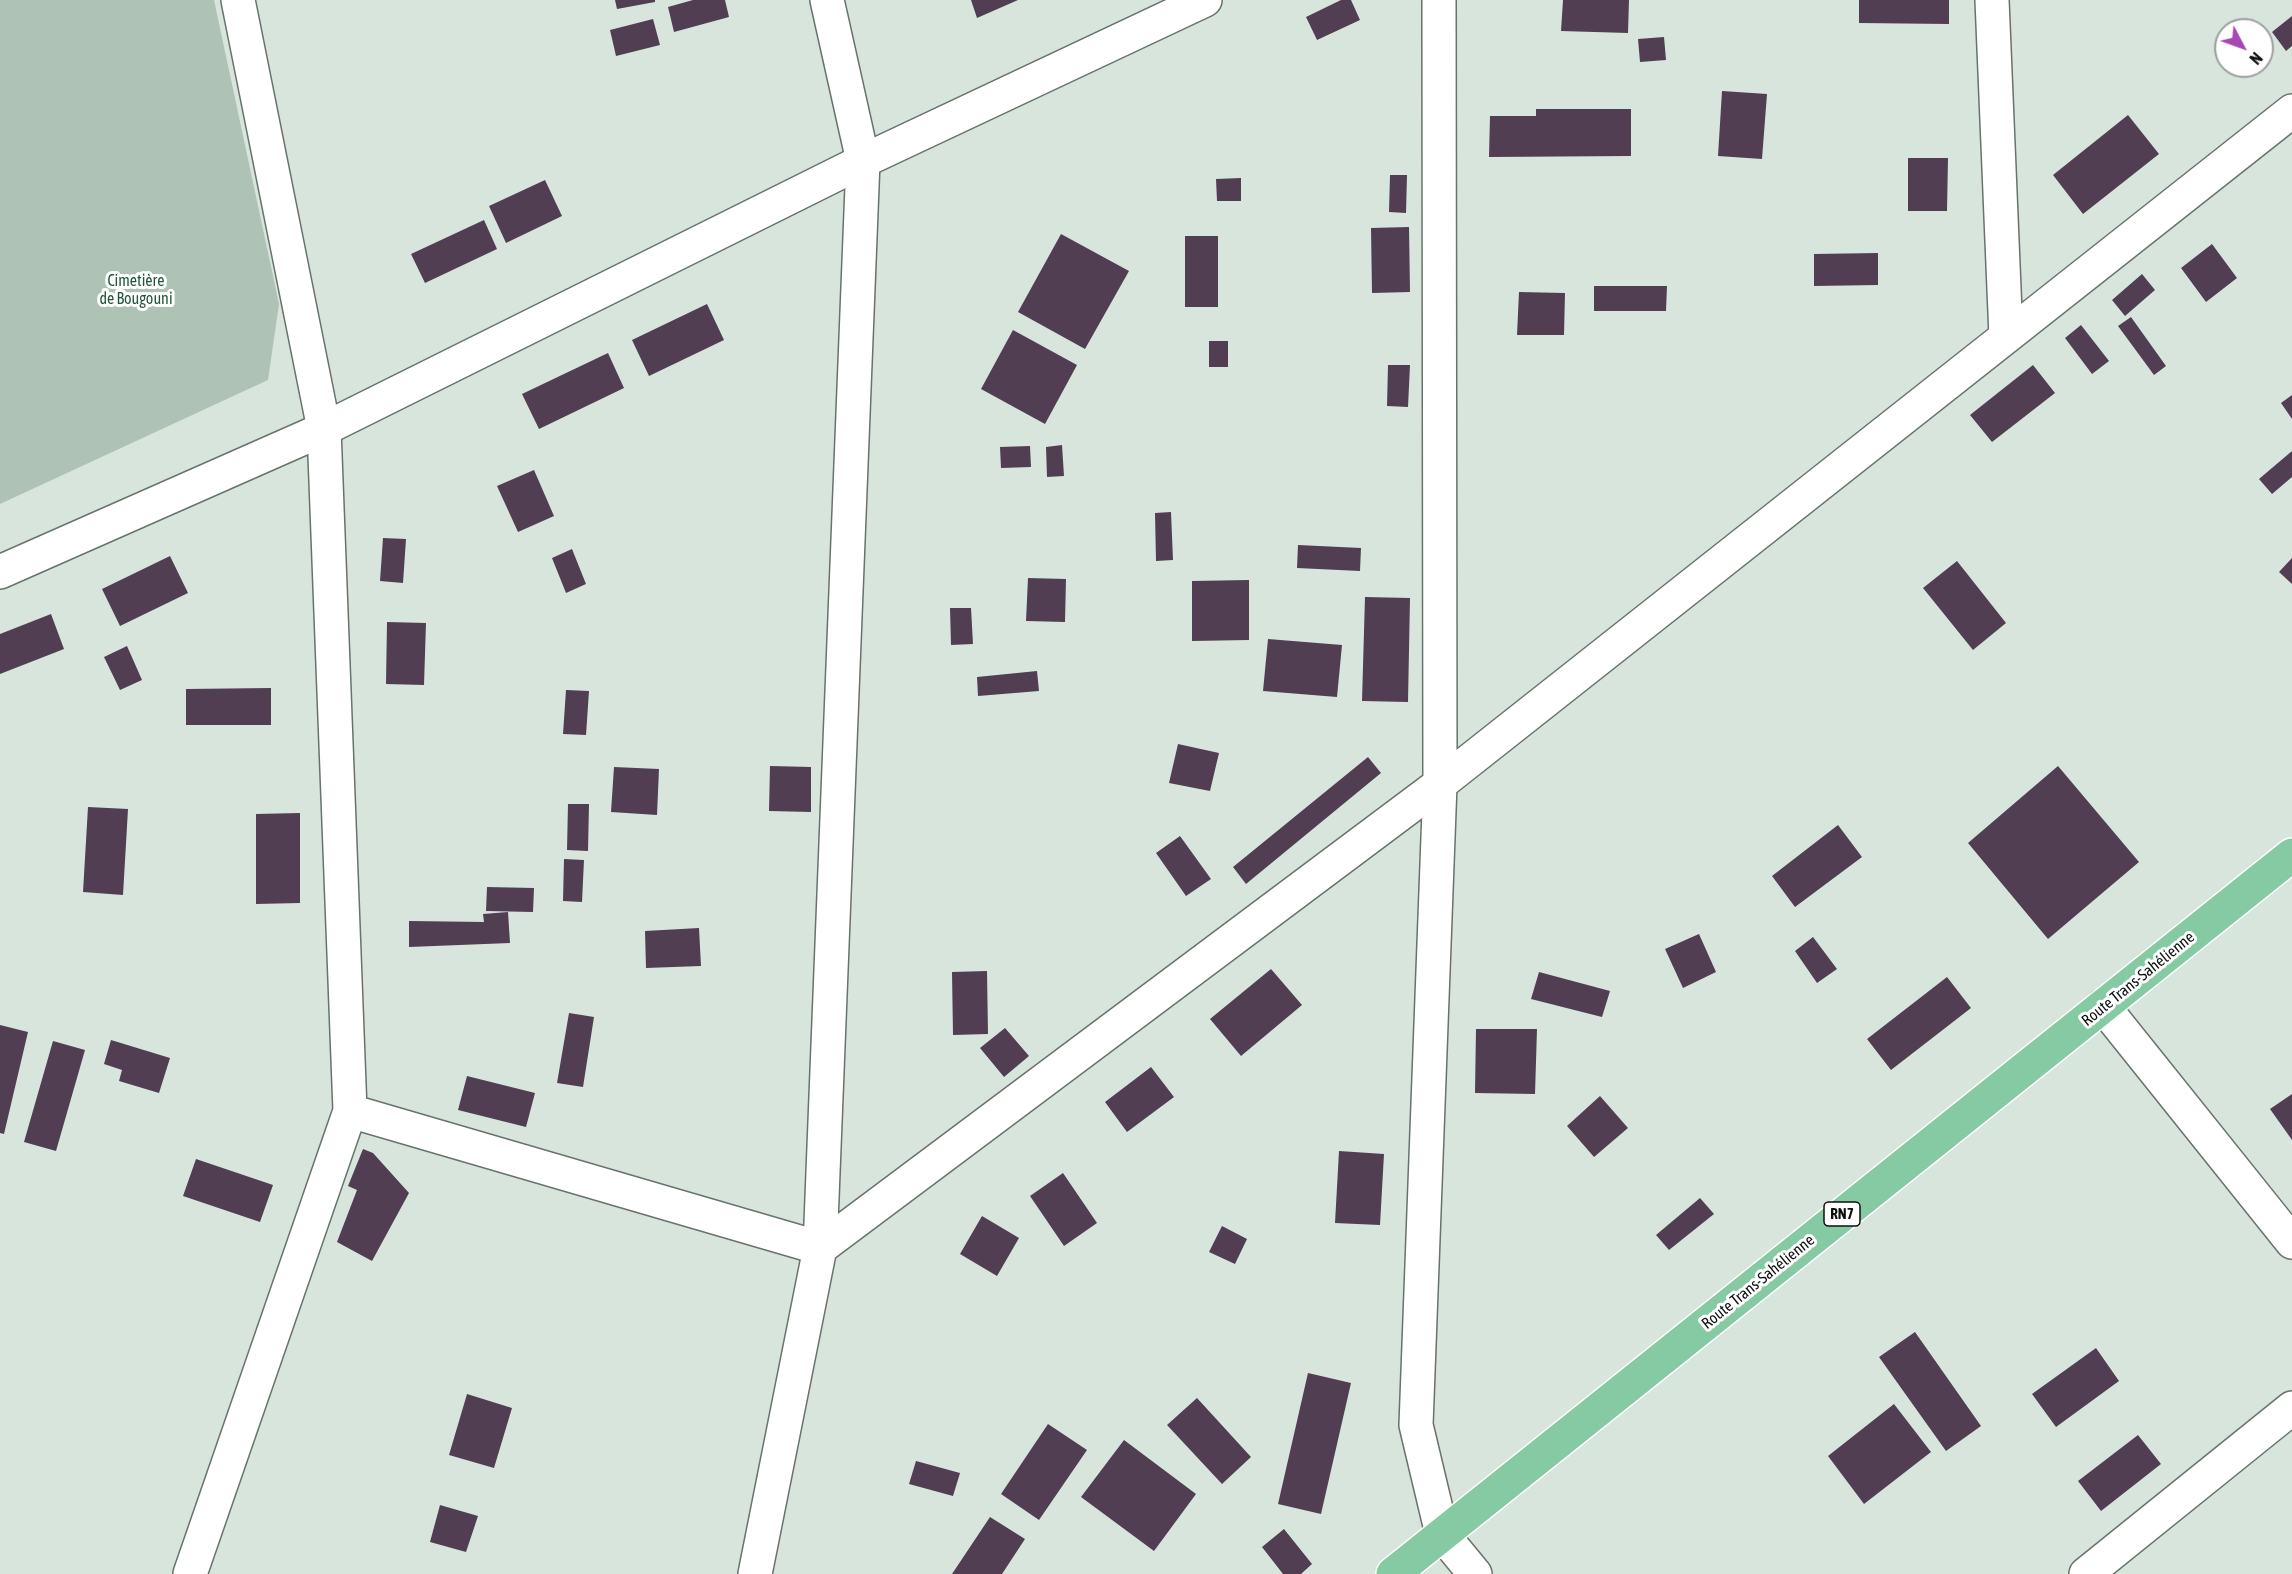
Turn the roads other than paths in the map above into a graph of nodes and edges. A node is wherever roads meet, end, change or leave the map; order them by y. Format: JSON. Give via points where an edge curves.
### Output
{"nodes":[{"id":1,"x":238,"y":0,"type":"edge"},
{"id":2,"x":827,"y":0,"type":"edge"},
{"id":3,"x":1205,"y":0,"type":"edge"},
{"id":4,"x":1439,"y":0,"type":"edge"},
{"id":5,"x":1992,"y":0,"type":"edge"},
{"id":6,"x":2292,"y":111,"type":"edge"},
{"id":7,"x":863,"y":161,"type":"junction"},
{"id":8,"x":2006,"y":337,"type":"junction"},
{"id":9,"x":324,"y":429,"type":"junction"},
{"id":10,"x":0,"y":572,"type":"edge"},
{"id":11,"x":1440,"y":784,"type":"junction"},
{"id":12,"x":2292,"y":855,"type":"edge"},
{"id":13,"x":2103,"y":1006,"type":"junction"},
{"id":14,"x":350,"y":1112,"type":"junction"},
{"id":15,"x":2292,"y":1242,"type":"edge"},
{"id":16,"x":820,"y":1248,"type":"junction"},
{"id":17,"x":2292,"y":1408,"type":"edge"},
{"id":18,"x":1442,"y":1534,"type":"junction"},
{"id":19,"x":190,"y":1574,"type":"edge"},
{"id":20,"x":755,"y":1574,"type":"edge"},
{"id":21,"x":1393,"y":1574,"type":"edge"},
{"id":22,"x":1475,"y":1574,"type":"edge"},
{"id":23,"x":2086,"y":1574,"type":"edge"}],
"edges":[{"from":1,"to":9,"type":"street"},
{"from":2,"to":7,"type":"street"},
{"from":3,"to":7,"type":"street"},
{"from":4,"to":11,"type":"street"},
{"from":5,"to":8,"type":"street"},
{"from":6,"to":8,"type":"street"},
{"from":7,"to":9,"type":"street"},
{"from":7,"to":16,"type":"street"},
{"from":8,"to":11,"type":"street"},
{"from":9,"to":10,"type":"street"},
{"from":9,"to":14,"type":"street"},
{"from":11,"to":16,"type":"street"},
{"from":11,"to":18,"type":"street","via":[[1416,1425]]},
{"from":12,"to":13,"type":"highway","name":"Route Trans-Sahélienne","number":"RN7"},
{"from":13,"to":15,"type":"street"},
{"from":13,"to":18,"type":"highway","name":"Route Trans-Sahélienne","number":"RN7"},
{"from":14,"to":16,"type":"street"},
{"from":14,"to":19,"type":"street"},
{"from":16,"to":20,"type":"street"},
{"from":17,"to":23,"type":"street"},
{"from":18,"to":21,"type":"highway","name":"Route Trans-Sahélienne","number":"RN7"},
{"from":18,"to":22,"type":"street"}]}
